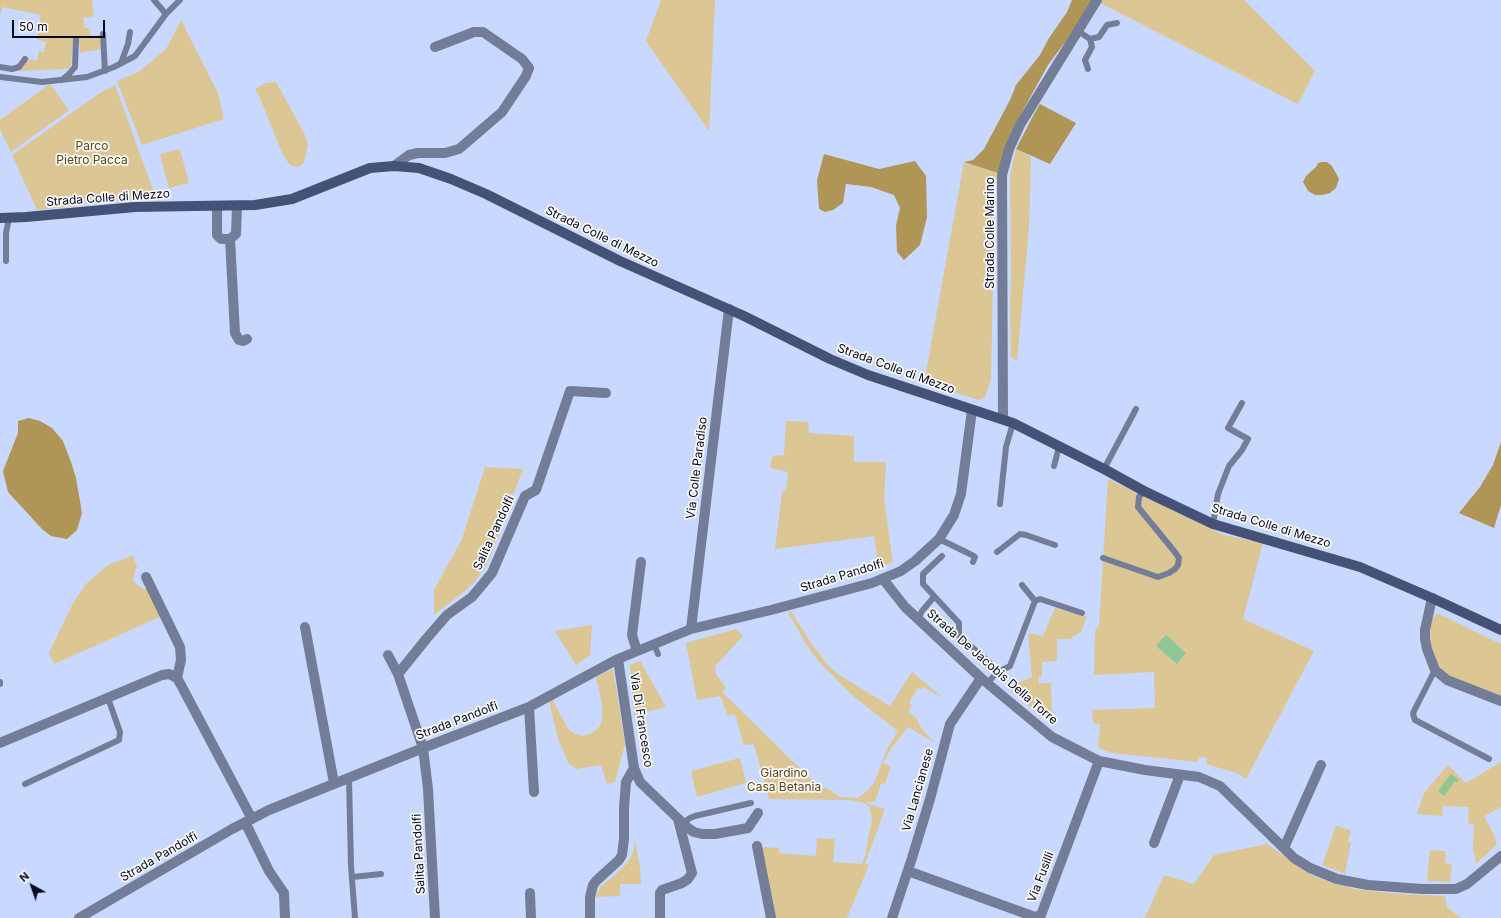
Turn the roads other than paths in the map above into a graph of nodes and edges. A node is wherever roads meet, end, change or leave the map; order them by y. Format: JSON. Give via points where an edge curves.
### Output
{"nodes":[{"id":1,"x":154,"y":0,"type":"edge"},
{"id":2,"x":180,"y":0,"type":"edge"},
{"id":3,"x":1097,"y":0,"type":"edge"},
{"id":4,"x":166,"y":14,"type":"junction"},
{"id":5,"x":1117,"y":23,"type":"dead end"},
{"id":6,"x":1078,"y":31,"type":"junction"},
{"id":7,"x":130,"y":32,"type":"dead end"},
{"id":8,"x":103,"y":34,"type":"dead end"},
{"id":9,"x":76,"y":39,"type":"dead end"},
{"id":10,"x":1090,"y":39,"type":"junction"},
{"id":11,"x":435,"y":47,"type":"dead end"},
{"id":12,"x":25,"y":59,"type":"dead end"},
{"id":13,"x":121,"y":64,"type":"junction"},
{"id":14,"x":0,"y":67,"type":"edge"},
{"id":15,"x":1088,"y":69,"type":"dead end"},
{"id":16,"x":105,"y":70,"type":"junction"},
{"id":17,"x":0,"y":77,"type":"edge"},
{"id":18,"x":62,"y":80,"type":"junction"},
{"id":19,"x":394,"y":166,"type":"junction"},
{"id":20,"x":217,"y":206,"type":"junction"},
{"id":21,"x":237,"y":206,"type":"junction"},
{"id":22,"x":5,"y":218,"type":"edge"},
{"id":23,"x":230,"y":239,"type":"junction"},
{"id":24,"x":6,"y":261,"type":"dead end"},
{"id":25,"x":729,"y":309,"type":"junction"},
{"id":26,"x":246,"y":339,"type":"dead end"},
{"id":27,"x":606,"y":393,"type":"dead end"},
{"id":28,"x":1242,"y":403,"type":"dead end"},
{"id":29,"x":972,"y":410,"type":"junction"},
{"id":30,"x":1136,"y":410,"type":"dead end"},
{"id":31,"x":1003,"y":419,"type":"junction"},
{"id":32,"x":1014,"y":423,"type":"junction"},
{"id":33,"x":1059,"y":447,"type":"junction"},
{"id":34,"x":1054,"y":466,"type":"dead end"},
{"id":35,"x":1104,"y":469,"type":"junction"},
{"id":36,"x":1144,"y":491,"type":"junction"},
{"id":37,"x":1000,"y":504,"type":"dead end"},
{"id":38,"x":1213,"y":524,"type":"junction"},
{"id":39,"x":939,"y":539,"type":"junction"},
{"id":40,"x":1055,"y":545,"type":"dead end"},
{"id":41,"x":997,"y":552,"type":"dead end"},
{"id":42,"x":942,"y":556,"type":"dead end"},
{"id":43,"x":1103,"y":558,"type":"dead end"},
{"id":44,"x":641,"y":562,"type":"dead end"},
{"id":45,"x":973,"y":562,"type":"dead end"},
{"id":46,"x":146,"y":577,"type":"dead end"},
{"id":47,"x":883,"y":579,"type":"junction"},
{"id":48,"x":1022,"y":585,"type":"dead end"},
{"id":49,"x":934,"y":597,"type":"junction"},
{"id":50,"x":1432,"y":598,"type":"junction"},
{"id":51,"x":1035,"y":600,"type":"junction"},
{"id":52,"x":1082,"y":613,"type":"dead end"},
{"id":53,"x":918,"y":619,"type":"junction"},
{"id":54,"x":305,"y":627,"type":"dead end"},
{"id":55,"x":691,"y":629,"type":"junction"},
{"id":56,"x":1501,"y":630,"type":"edge"},
{"id":57,"x":637,"y":651,"type":"junction"},
{"id":58,"x":388,"y":655,"type":"dead end"},
{"id":59,"x":618,"y":659,"type":"junction"},
{"id":60,"x":990,"y":663,"type":"dead end"},
{"id":61,"x":1435,"y":670,"type":"junction"},
{"id":62,"x":398,"y":674,"type":"junction"},
{"id":63,"x":177,"y":678,"type":"junction"},
{"id":64,"x":984,"y":680,"type":"junction"},
{"id":65,"x":108,"y":698,"type":"junction"},
{"id":66,"x":1501,"y":701,"type":"edge"},
{"id":67,"x":529,"y":708,"type":"junction"},
{"id":68,"x":0,"y":743,"type":"edge"},
{"id":69,"x":423,"y":748,"type":"junction"},
{"id":70,"x":1489,"y":759,"type":"dead end"},
{"id":71,"x":1099,"y":761,"type":"junction"},
{"id":72,"x":1321,"y":765,"type":"dead end"},
{"id":73,"x":634,"y":768,"type":"junction"},
{"id":74,"x":1180,"y":775,"type":"junction"},
{"id":75,"x":349,"y":778,"type":"junction"},
{"id":76,"x":334,"y":783,"type":"junction"},
{"id":77,"x":25,"y":784,"type":"dead end"},
{"id":78,"x":534,"y":792,"type":"dead end"},
{"id":79,"x":751,"y":803,"type":"dead end"},
{"id":80,"x":758,"y":813,"type":"dead end"},
{"id":81,"x":248,"y":821,"type":"junction"},
{"id":82,"x":680,"y":821,"type":"junction"},
{"id":83,"x":1154,"y":843,"type":"dead end"},
{"id":84,"x":757,"y":846,"type":"dead end"},
{"id":85,"x":1284,"y":848,"type":"junction"},
{"id":86,"x":1501,"y":856,"type":"edge"},
{"id":87,"x":908,"y":871,"type":"junction"},
{"id":88,"x":381,"y":874,"type":"dead end"},
{"id":89,"x":353,"y":877,"type":"junction"},
{"id":90,"x":530,"y":893,"type":"dead end"},
{"id":91,"x":895,"y":917,"type":"edge"},
{"id":92,"x":79,"y":918,"type":"edge"},
{"id":93,"x":285,"y":918,"type":"edge"},
{"id":94,"x":355,"y":918,"type":"edge"},
{"id":95,"x":435,"y":918,"type":"edge"},
{"id":96,"x":531,"y":918,"type":"edge"},
{"id":97,"x":590,"y":918,"type":"edge"},
{"id":98,"x":660,"y":918,"type":"edge"},
{"id":99,"x":770,"y":918,"type":"edge"}],
"edges":[{"from":1,"to":4,"type":"lane"},
{"from":2,"to":4,"type":"lane"},
{"from":3,"to":6,"type":"street","name":"Strada Colle Marino"},
{"from":4,"to":13,"type":"lane","via":[[136,56]]},
{"from":5,"to":10,"type":"lane","via":[[1107,25],[1099,37]]},
{"from":6,"to":10,"type":"lane"},
{"from":6,"to":31,"type":"street","name":"Strada Colle Marino","via":[[1020,125],[1009,149],[1002,175]]},
{"from":7,"to":13,"type":"lane"},
{"from":8,"to":16,"type":"lane"},
{"from":9,"to":18,"type":"lane","via":[[74,67]]},
{"from":10,"to":15,"type":"lane","via":[[1092,47],[1085,60]]},
{"from":11,"to":19,"type":"street","via":[[474,32],[483,32],[522,59],[529,68],[502,112],[459,149],[445,153],[409,155]]},
{"from":12,"to":14,"type":"lane","via":[[19,67]]},
{"from":13,"to":16,"type":"lane"},
{"from":16,"to":18,"type":"lane","via":[[87,77]]},
{"from":17,"to":18,"type":"lane","via":[[42,82]]},
{"from":19,"to":21,"type":"street","name":"Strada Colle di Mezzo","via":[[370,168],[292,199]]},
{"from":19,"to":25,"type":"street","name":"Strada Colle di Mezzo","via":[[419,168],[451,179],[620,261]]},
{"from":20,"to":21,"type":"street","name":"Strada Colle di Mezzo"},
{"from":20,"to":22,"type":"street","name":"Strada Colle di Mezzo","via":[[135,207]]},
{"from":20,"to":23,"type":"street","via":[[217,235],[221,239]]},
{"from":21,"to":23,"type":"street","via":[[236,234]]},
{"from":22,"to":24,"type":"lane"},
{"from":23,"to":26,"type":"street","via":[[235,333],[239,340]]},
{"from":25,"to":29,"type":"street","name":"Strada Colle di Mezzo","via":[[779,332],[830,360]]},
{"from":25,"to":55,"type":"street","name":"Via Colle Paradiso"},
{"from":27,"to":62,"type":"street","name":"Salita Pandolfi","via":[[570,391],[536,490],[524,496],[492,573],[472,597],[447,615]]},
{"from":28,"to":38,"type":"lane","via":[[1228,428],[1248,439],[1228,466],[1218,494]]},
{"from":29,"to":31,"type":"street","name":"Strada Colle di Mezzo"},
{"from":29,"to":39,"type":"street","name":"Strada Pandolfi","via":[[961,494],[954,515]]},
{"from":30,"to":35,"type":"lane"},
{"from":31,"to":32,"type":"street","name":"Strada Colle di Mezzo"},
{"from":32,"to":33,"type":"street","name":"Strada Colle di Mezzo"},
{"from":32,"to":37,"type":"lane","via":[[1006,448]]},
{"from":33,"to":34,"type":"lane"},
{"from":33,"to":35,"type":"street","name":"Strada Colle di Mezzo"},
{"from":35,"to":36,"type":"street","name":"Strada Colle di Mezzo"},
{"from":36,"to":38,"type":"street","name":"Strada Colle di Mezzo"},
{"from":36,"to":43,"type":"lane","via":[[1139,496],[1138,508],[1179,558],[1178,565],[1169,573],[1158,576]]},
{"from":38,"to":50,"type":"street","name":"Strada Colle di Mezzo","via":[[1360,567]]},
{"from":39,"to":45,"type":"lane","via":[[972,554],[975,557]]},
{"from":39,"to":47,"type":"street","name":"Strada Pandolfi","via":[[902,571]]},
{"from":40,"to":41,"type":"lane","via":[[1020,534]]},
{"from":42,"to":49,"type":"lane","via":[[923,574],[923,584]]},
{"from":44,"to":57,"type":"street","via":[[632,635]]},
{"from":46,"to":63,"type":"street","via":[[180,647],[181,660]]},
{"from":47,"to":53,"type":"street","name":"Strada De Jacobis Della Torre"},
{"from":47,"to":55,"type":"street","name":"Strada Pandolfi"},
{"from":48,"to":51,"type":"lane"},
{"from":49,"to":53,"type":"lane"},
{"from":49,"to":60,"type":"lane","via":[[959,623],[959,636]]},
{"from":50,"to":56,"type":"street","name":"Strada Colle di Mezzo"},
{"from":50,"to":61,"type":"street","via":[[1425,639]]},
{"from":51,"to":52,"type":"lane"},
{"from":51,"to":64,"type":"lane","via":[[1010,666]]},
{"from":53,"to":64,"type":"street","name":"Strada De Jacobis Della Torre"},
{"from":54,"to":76,"type":"street"},
{"from":55,"to":57,"type":"street","name":"Strada Pandolfi","via":[[656,649]]},
{"from":57,"to":59,"type":"street","name":"Strada Pandolfi"},
{"from":58,"to":62,"type":"street","name":"Salita Pandolfi"},
{"from":59,"to":67,"type":"street","name":"Strada Pandolfi"},
{"from":59,"to":73,"type":"street","name":"Via Di Francesco"},
{"from":61,"to":66,"type":"street","via":[[1447,680]]},
{"from":61,"to":70,"type":"lane","via":[[1414,711],[1415,720]]},
{"from":62,"to":69,"type":"street","name":"Salita Pandolfi"},
{"from":63,"to":65,"type":"street","via":[[170,674],[162,675]]},
{"from":63,"to":81,"type":"street"},
{"from":64,"to":71,"type":"street","name":"Strada De Jacobis Della Torre","via":[[1052,737]]},
{"from":64,"to":87,"type":"street","name":"Via Lancianese","via":[[975,686],[950,724]]},
{"from":65,"to":68,"type":"street"},
{"from":65,"to":77,"type":"lane","via":[[120,732],[119,740]]},
{"from":67,"to":69,"type":"street","name":"Strada Pandolfi"},
{"from":67,"to":78,"type":"street"},
{"from":69,"to":75,"type":"street","name":"Strada Pandolfi"},
{"from":69,"to":95,"type":"street","name":"Salita Pandolfi","via":[[428,789]]},
{"from":71,"to":74,"type":"street","name":"Strada De Jacobis Della Torre"},
{"from":71,"to":87,"type":"street","name":"Via Fusilli","via":[[1041,915],[1035,917]]},
{"from":72,"to":85,"type":"street"},
{"from":73,"to":82,"type":"street","name":"Via Di Francesco","via":[[640,782]]},
{"from":73,"to":97,"type":"street","via":[[625,789],[622,855],[593,885]]},
{"from":74,"to":83,"type":"street"},
{"from":74,"to":85,"type":"street","name":"Strada De Jacobis Della Torre","via":[[1199,777],[1220,786]]},
{"from":75,"to":76,"type":"street","name":"Strada Pandolfi"},
{"from":75,"to":89,"type":"lane"},
{"from":76,"to":81,"type":"street","name":"Strada Pandolfi"},
{"from":79,"to":82,"type":"lane"},
{"from":80,"to":82,"type":"street","name":"Via Di Francesco","via":[[748,828],[722,833],[694,832]]},
{"from":81,"to":92,"type":"street","name":"Strada Pandolfi"},
{"from":81,"to":93,"type":"street","via":[[269,870],[284,893]]},
{"from":82,"to":98,"type":"street","via":[[692,873],[682,883],[662,890]]},
{"from":84,"to":99,"type":"street"},
{"from":85,"to":86,"type":"street","name":"Strada De Jacobis Della Torre","via":[[1302,864],[1337,879],[1422,890],[1461,888]]},
{"from":87,"to":91,"type":"street","name":"Via Lancianese"},
{"from":88,"to":89,"type":"lane"},
{"from":89,"to":94,"type":"lane"},
{"from":90,"to":96,"type":"street"}]}
